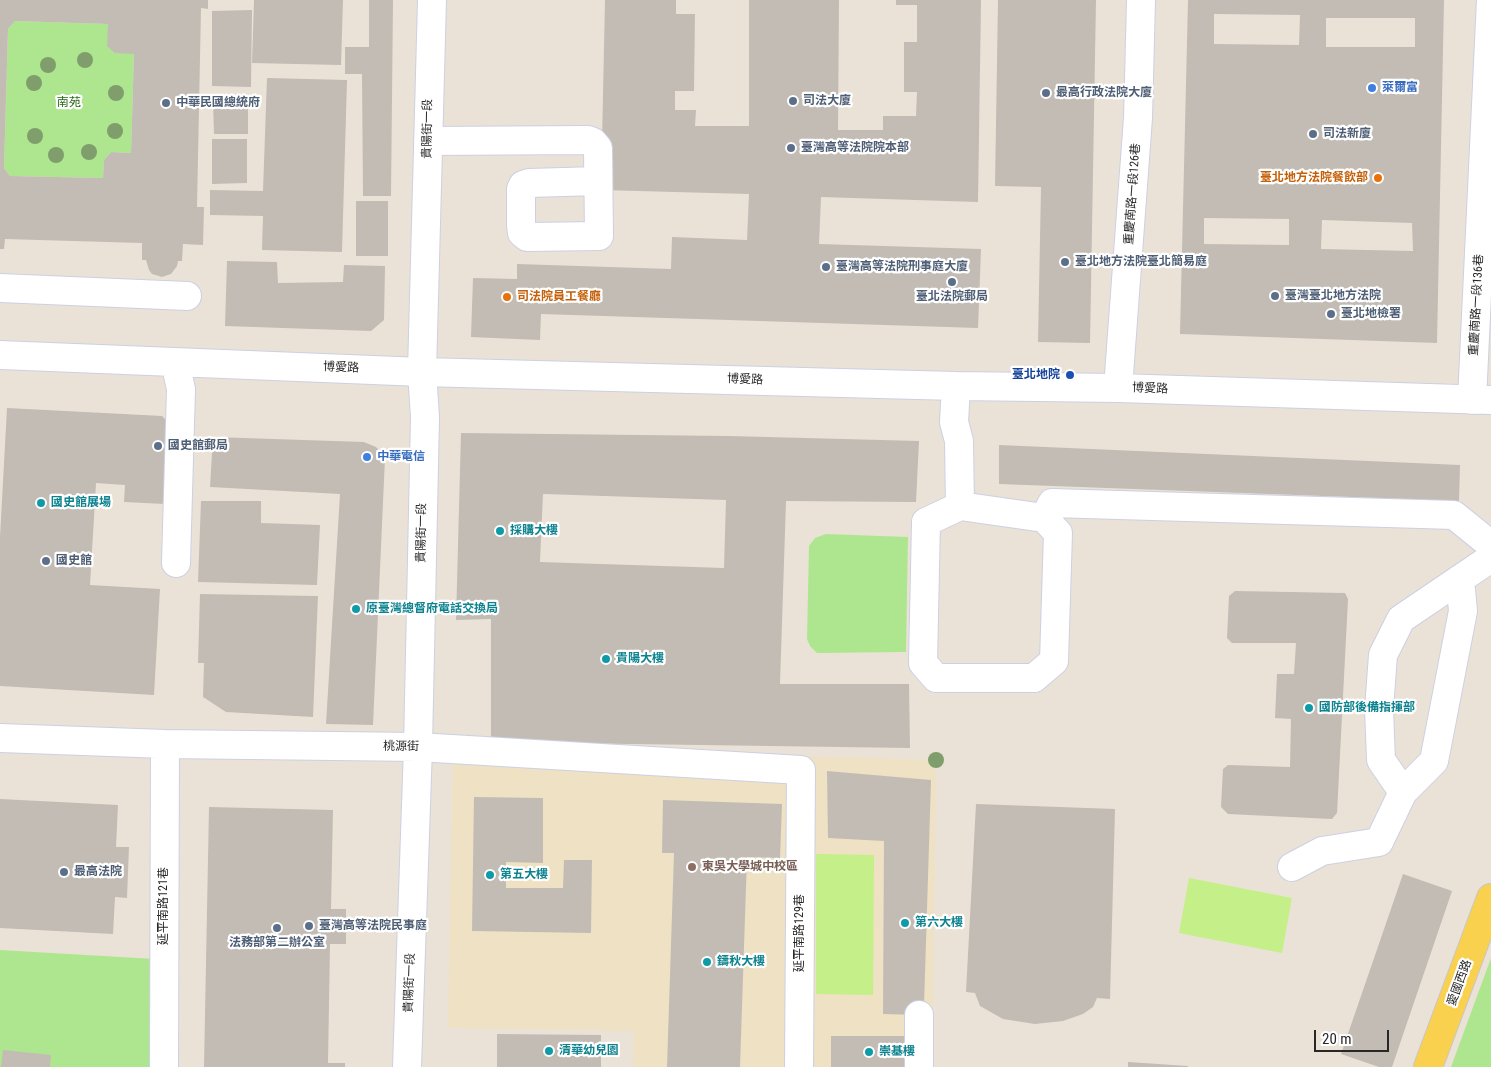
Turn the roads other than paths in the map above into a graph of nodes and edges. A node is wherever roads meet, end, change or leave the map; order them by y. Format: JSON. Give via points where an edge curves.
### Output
{"nodes":[{"id":1,"x":432,"y":0,"type":"edge"},
{"id":2,"x":1141,"y":0,"type":"edge"},
{"id":3,"x":1491,"y":0,"type":"edge"},
{"id":4,"x":428,"y":141,"type":"junction"},
{"id":5,"x":598,"y":181,"type":"dead end"},
{"id":6,"x":0,"y":288,"type":"edge"},
{"id":7,"x":187,"y":296,"type":"dead end"},
{"id":8,"x":0,"y":355,"type":"edge"},
{"id":9,"x":175,"y":362,"type":"junction"},
{"id":10,"x":422,"y":372,"type":"junction"},
{"id":11,"x":956,"y":386,"type":"junction"},
{"id":12,"x":1118,"y":388,"type":"junction"},
{"id":13,"x":1482,"y":400,"type":"edge"},
{"id":14,"x":960,"y":506,"type":"junction"},
{"id":15,"x":1044,"y":518,"type":"junction"},
{"id":16,"x":1491,"y":545,"type":"edge"},
{"id":17,"x":1491,"y":558,"type":"edge"},
{"id":18,"x":176,"y":563,"type":"dead end"},
{"id":19,"x":1460,"y":578,"type":"junction"},
{"id":20,"x":0,"y":738,"type":"edge"},
{"id":21,"x":164,"y":744,"type":"junction"},
{"id":22,"x":418,"y":747,"type":"junction"},
{"id":23,"x":801,"y":770,"type":"joint"},
{"id":24,"x":1403,"y":792,"type":"junction"},
{"id":25,"x":1292,"y":867,"type":"dead end"},
{"id":26,"x":1491,"y":898,"type":"edge"},
{"id":27,"x":919,"y":1015,"type":"dead end"},
{"id":28,"x":164,"y":1067,"type":"edge"},
{"id":29,"x":407,"y":1067,"type":"edge"},
{"id":30,"x":799,"y":1067,"type":"edge"},
{"id":31,"x":919,"y":1067,"type":"edge"},
{"id":32,"x":1428,"y":1067,"type":"edge"}],
"edges":[{"from":1,"to":4,"type":"street","name":"貴陽街一段"},
{"from":2,"to":12,"type":"street","name":"重慶南路一段126巷","via":[[1138,118]]},
{"from":3,"to":13,"type":"street","name":"重慶南路一段136巷"},
{"from":4,"to":5,"type":"street","via":[[588,140],[598,148]]},
{"from":4,"to":10,"type":"street","name":"貴陽街一段"},
{"from":6,"to":7,"type":"street"},
{"from":8,"to":9,"type":"street","name":"博愛路"},
{"from":9,"to":10,"type":"street","name":"博愛路"},
{"from":9,"to":18,"type":"street","via":[[181,389]]},
{"from":10,"to":11,"type":"street","name":"博愛路"},
{"from":10,"to":22,"type":"street","name":"貴陽街一段","via":[[425,417]]},
{"from":11,"to":12,"type":"street","name":"博愛路"},
{"from":11,"to":14,"type":"street","via":[[954,422],[958,441]]},
{"from":12,"to":13,"type":"street","name":"博愛路"},
{"from":14,"to":15,"type":"street"},
{"from":14,"to":15,"type":"street","via":[[926,522],[922,663],[936,678],[1034,678],[1054,661],[1058,533]]},
{"from":15,"to":16,"type":"street","via":[[1052,503],[1454,515]]},
{"from":17,"to":19,"type":"street"},
{"from":19,"to":24,"type":"street","via":[[1463,611],[1434,761]]},
{"from":19,"to":24,"type":"street","via":[[1401,619],[1383,656],[1381,760]]},
{"from":20,"to":21,"type":"street","name":"桃源街"},
{"from":21,"to":22,"type":"street","name":"桃源街"},
{"from":21,"to":28,"type":"street","name":"延平南路121巷"},
{"from":22,"to":23,"type":"street","name":"桃源街"},
{"from":22,"to":29,"type":"street","name":"貴陽街一段"},
{"from":23,"to":30,"type":"street","name":"延平南路129巷"},
{"from":24,"to":25,"type":"street","via":[[1379,842],[1322,851]]},
{"from":26,"to":32,"type":"main road","name":"愛國西路"},
{"from":27,"to":31,"type":"street"}]}
